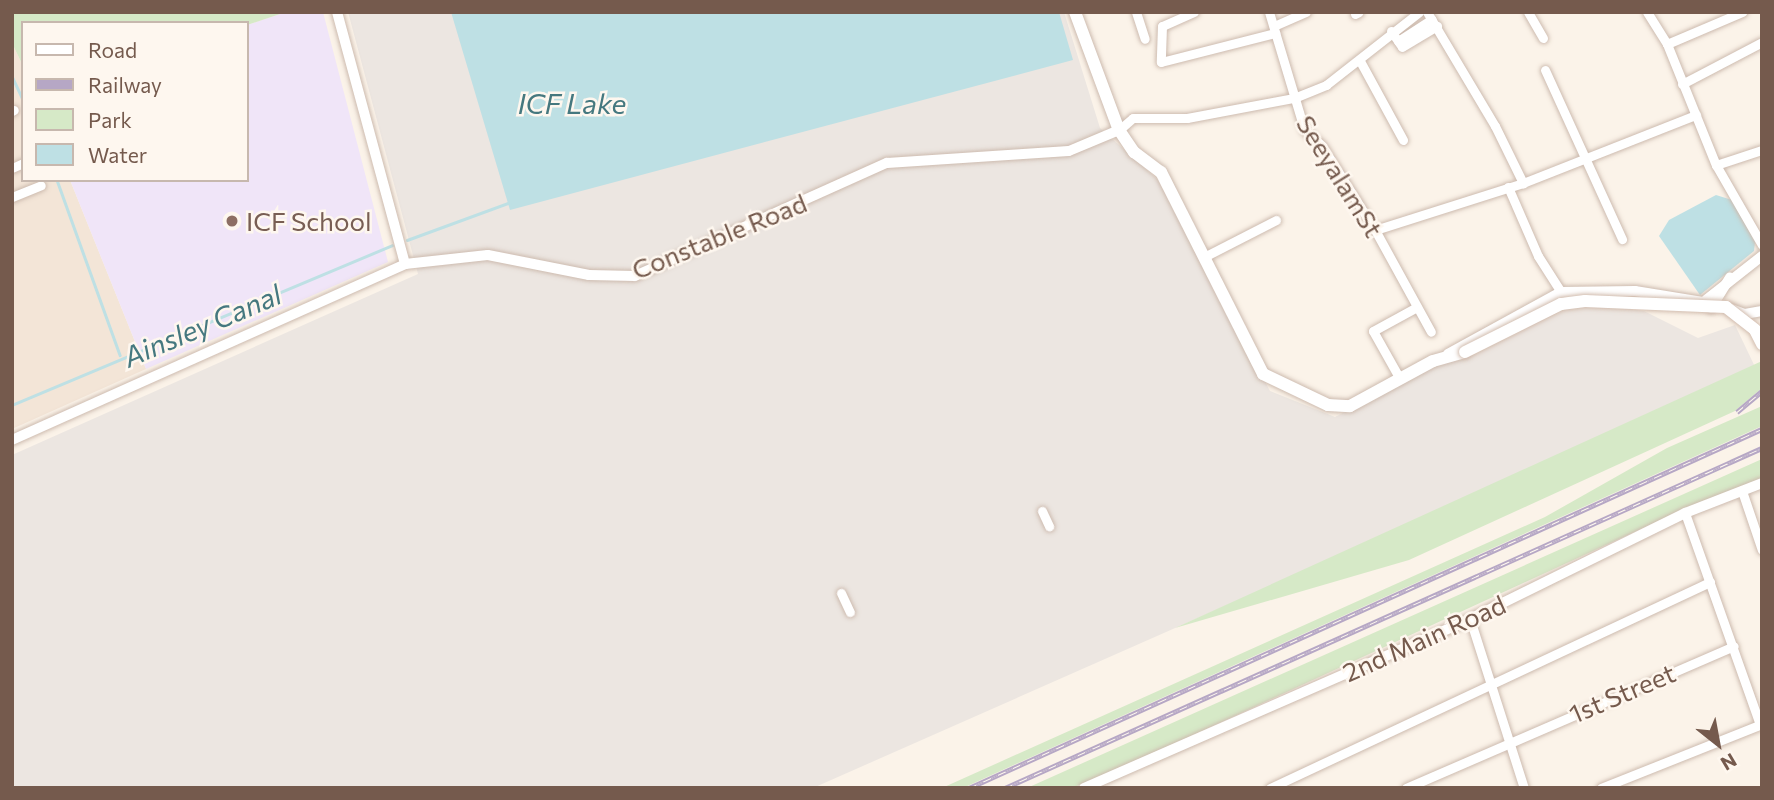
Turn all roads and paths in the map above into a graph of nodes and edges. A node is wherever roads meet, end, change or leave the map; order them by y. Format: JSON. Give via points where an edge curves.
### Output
{"nodes":[{"id":1,"x":337,"y":12,"type":"edge"},
{"id":2,"x":1075,"y":12,"type":"edge"},
{"id":3,"x":1136,"y":12,"type":"edge"},
{"id":4,"x":1194,"y":12,"type":"edge"},
{"id":5,"x":1269,"y":12,"type":"edge"},
{"id":6,"x":1306,"y":12,"type":"edge"},
{"id":7,"x":1419,"y":12,"type":"edge"},
{"id":8,"x":1528,"y":12,"type":"edge"},
{"id":9,"x":1647,"y":12,"type":"edge"},
{"id":10,"x":1742,"y":12,"type":"edge"},
{"id":11,"x":1432,"y":19,"type":"edge"},
{"id":12,"x":1275,"y":29,"type":"junction"},
{"id":13,"x":1391,"y":31,"type":"junction"},
{"id":14,"x":1543,"y":38,"type":"dead end"},
{"id":15,"x":1145,"y":39,"type":"dead end"},
{"id":16,"x":1762,"y":42,"type":"edge"},
{"id":17,"x":1667,"y":44,"type":"junction"},
{"id":18,"x":1360,"y":61,"type":"junction"},
{"id":19,"x":1545,"y":70,"type":"dead end"},
{"id":20,"x":1682,"y":85,"type":"junction"},
{"id":21,"x":1294,"y":98,"type":"junction"},
{"id":22,"x":1696,"y":115,"type":"junction"},
{"id":23,"x":1119,"y":130,"type":"junction"},
{"id":24,"x":1403,"y":141,"type":"dead end"},
{"id":25,"x":1762,"y":150,"type":"edge"},
{"id":26,"x":1584,"y":161,"type":"junction"},
{"id":27,"x":1716,"y":165,"type":"junction"},
{"id":28,"x":1523,"y":183,"type":"junction"},
{"id":29,"x":41,"y":185,"type":"dead end"},
{"id":30,"x":1508,"y":187,"type":"junction"},
{"id":31,"x":12,"y":197,"type":"edge"},
{"id":32,"x":1276,"y":220,"type":"dead end"},
{"id":33,"x":1375,"y":230,"type":"junction"},
{"id":34,"x":1622,"y":239,"type":"dead end"},
{"id":35,"x":1762,"y":245,"type":"edge"},
{"id":36,"x":1762,"y":256,"type":"edge"},
{"id":37,"x":1204,"y":257,"type":"junction"},
{"id":38,"x":405,"y":264,"type":"junction"},
{"id":39,"x":1561,"y":292,"type":"junction"},
{"id":40,"x":1711,"y":302,"type":"junction"},
{"id":41,"x":1418,"y":307,"type":"junction"},
{"id":42,"x":1762,"y":311,"type":"edge"},
{"id":43,"x":1431,"y":332,"type":"dead end"},
{"id":44,"x":1762,"y":344,"type":"edge"},
{"id":45,"x":1433,"y":361,"type":"junction"},
{"id":46,"x":1400,"y":379,"type":"junction"},
{"id":47,"x":12,"y":440,"type":"edge"},
{"id":48,"x":1762,"y":483,"type":"edge"},
{"id":49,"x":1742,"y":491,"type":"junction"},
{"id":50,"x":1042,"y":511,"type":"dead end"},
{"id":51,"x":1685,"y":513,"type":"junction"},
{"id":52,"x":1049,"y":526,"type":"dead end"},
{"id":53,"x":1762,"y":550,"type":"edge"},
{"id":54,"x":1710,"y":582,"type":"junction"},
{"id":55,"x":841,"y":593,"type":"dead end"},
{"id":56,"x":850,"y":612,"type":"dead end"},
{"id":57,"x":1470,"y":619,"type":"junction"},
{"id":58,"x":1734,"y":646,"type":"junction"},
{"id":59,"x":1493,"y":685,"type":"junction"},
{"id":60,"x":1761,"y":725,"type":"edge"},
{"id":61,"x":1511,"y":741,"type":"junction"},
{"id":62,"x":1084,"y":788,"type":"edge"},
{"id":63,"x":1270,"y":788,"type":"edge"},
{"id":64,"x":1406,"y":788,"type":"edge"},
{"id":65,"x":1524,"y":788,"type":"edge"},
{"id":66,"x":1601,"y":788,"type":"edge"}],
"edges":[{"from":1,"to":38,"type":"street"},
{"from":2,"to":23,"type":"main road"},
{"from":3,"to":15,"type":"street"},
{"from":4,"to":12,"type":"street","via":[[1162,26],[1161,61]]},
{"from":5,"to":12,"type":"street","name":"SeeyalamSt"},
{"from":6,"to":12,"type":"street"},
{"from":7,"to":13,"type":"street"},
{"from":8,"to":14,"type":"street"},
{"from":9,"to":17,"type":"street"},
{"from":10,"to":17,"type":"street"},
{"from":11,"to":13,"type":"street","via":[[1402,47]]},
{"from":11,"to":28,"type":"street"},
{"from":12,"to":21,"type":"street","name":"SeeyalamSt"},
{"from":13,"to":18,"type":"street"},
{"from":16,"to":20,"type":"street"},
{"from":17,"to":20,"type":"street"},
{"from":18,"to":21,"type":"street","via":[[1326,85]]},
{"from":18,"to":24,"type":"street"},
{"from":19,"to":26,"type":"street"},
{"from":20,"to":22,"type":"street"},
{"from":21,"to":23,"type":"street","via":[[1187,118],[1133,118]]},
{"from":21,"to":33,"type":"street","name":"SeeyalamSt","via":[[1304,129],[1322,146]]},
{"from":22,"to":26,"type":"street"},
{"from":22,"to":27,"type":"street"},
{"from":23,"to":37,"type":"main road","via":[[1134,152],[1161,172]]},
{"from":23,"to":38,"type":"street","name":"Constable Road","via":[[1069,151],[887,163],[635,276],[589,275],[488,255]]},
{"from":25,"to":27,"type":"street"},
{"from":26,"to":28,"type":"street"},
{"from":26,"to":34,"type":"street"},
{"from":27,"to":35,"type":"street"},
{"from":28,"to":30,"type":"street"},
{"from":29,"to":31,"type":"street"},
{"from":30,"to":33,"type":"street"},
{"from":30,"to":39,"type":"street","via":[[1538,256]]},
{"from":32,"to":37,"type":"street"},
{"from":33,"to":41,"type":"street","name":"SeeyalamSt"},
{"from":36,"to":40,"type":"street","via":[[1730,278]]},
{"from":37,"to":46,"type":"main road","via":[[1263,374],[1328,405],[1350,406]]},
{"from":38,"to":47,"type":"street","name":"Constable Road"},
{"from":39,"to":40,"type":"street"},
{"from":39,"to":45,"type":"street"},
{"from":40,"to":42,"type":"street","via":[[1745,314]]},
{"from":41,"to":43,"type":"street","name":"SeeyalamSt"},
{"from":41,"to":46,"type":"street","via":[[1373,331]]},
{"from":44,"to":45,"type":"main road","bridge":true,"via":[[1755,330],[1726,307],[1585,301],[1560,304],[1465,352]]},
{"from":45,"to":46,"type":"main road"},
{"from":48,"to":49,"type":"street","name":"2nd Main Road"},
{"from":49,"to":51,"type":"street","name":"2nd Main Road"},
{"from":49,"to":53,"type":"street"},
{"from":50,"to":52,"type":"street"},
{"from":51,"to":54,"type":"street"},
{"from":51,"to":57,"type":"street","name":"2nd Main Road"},
{"from":54,"to":58,"type":"street"},
{"from":54,"to":59,"type":"street"},
{"from":55,"to":56,"type":"street"},
{"from":57,"to":59,"type":"street"},
{"from":57,"to":62,"type":"street","name":"2nd Main Road"},
{"from":58,"to":60,"type":"street"},
{"from":58,"to":61,"type":"street","name":"1st Street"},
{"from":59,"to":61,"type":"street"},
{"from":59,"to":63,"type":"street"},
{"from":60,"to":66,"type":"street"},
{"from":61,"to":64,"type":"street","name":"1st Street"},
{"from":61,"to":65,"type":"street"}]}
